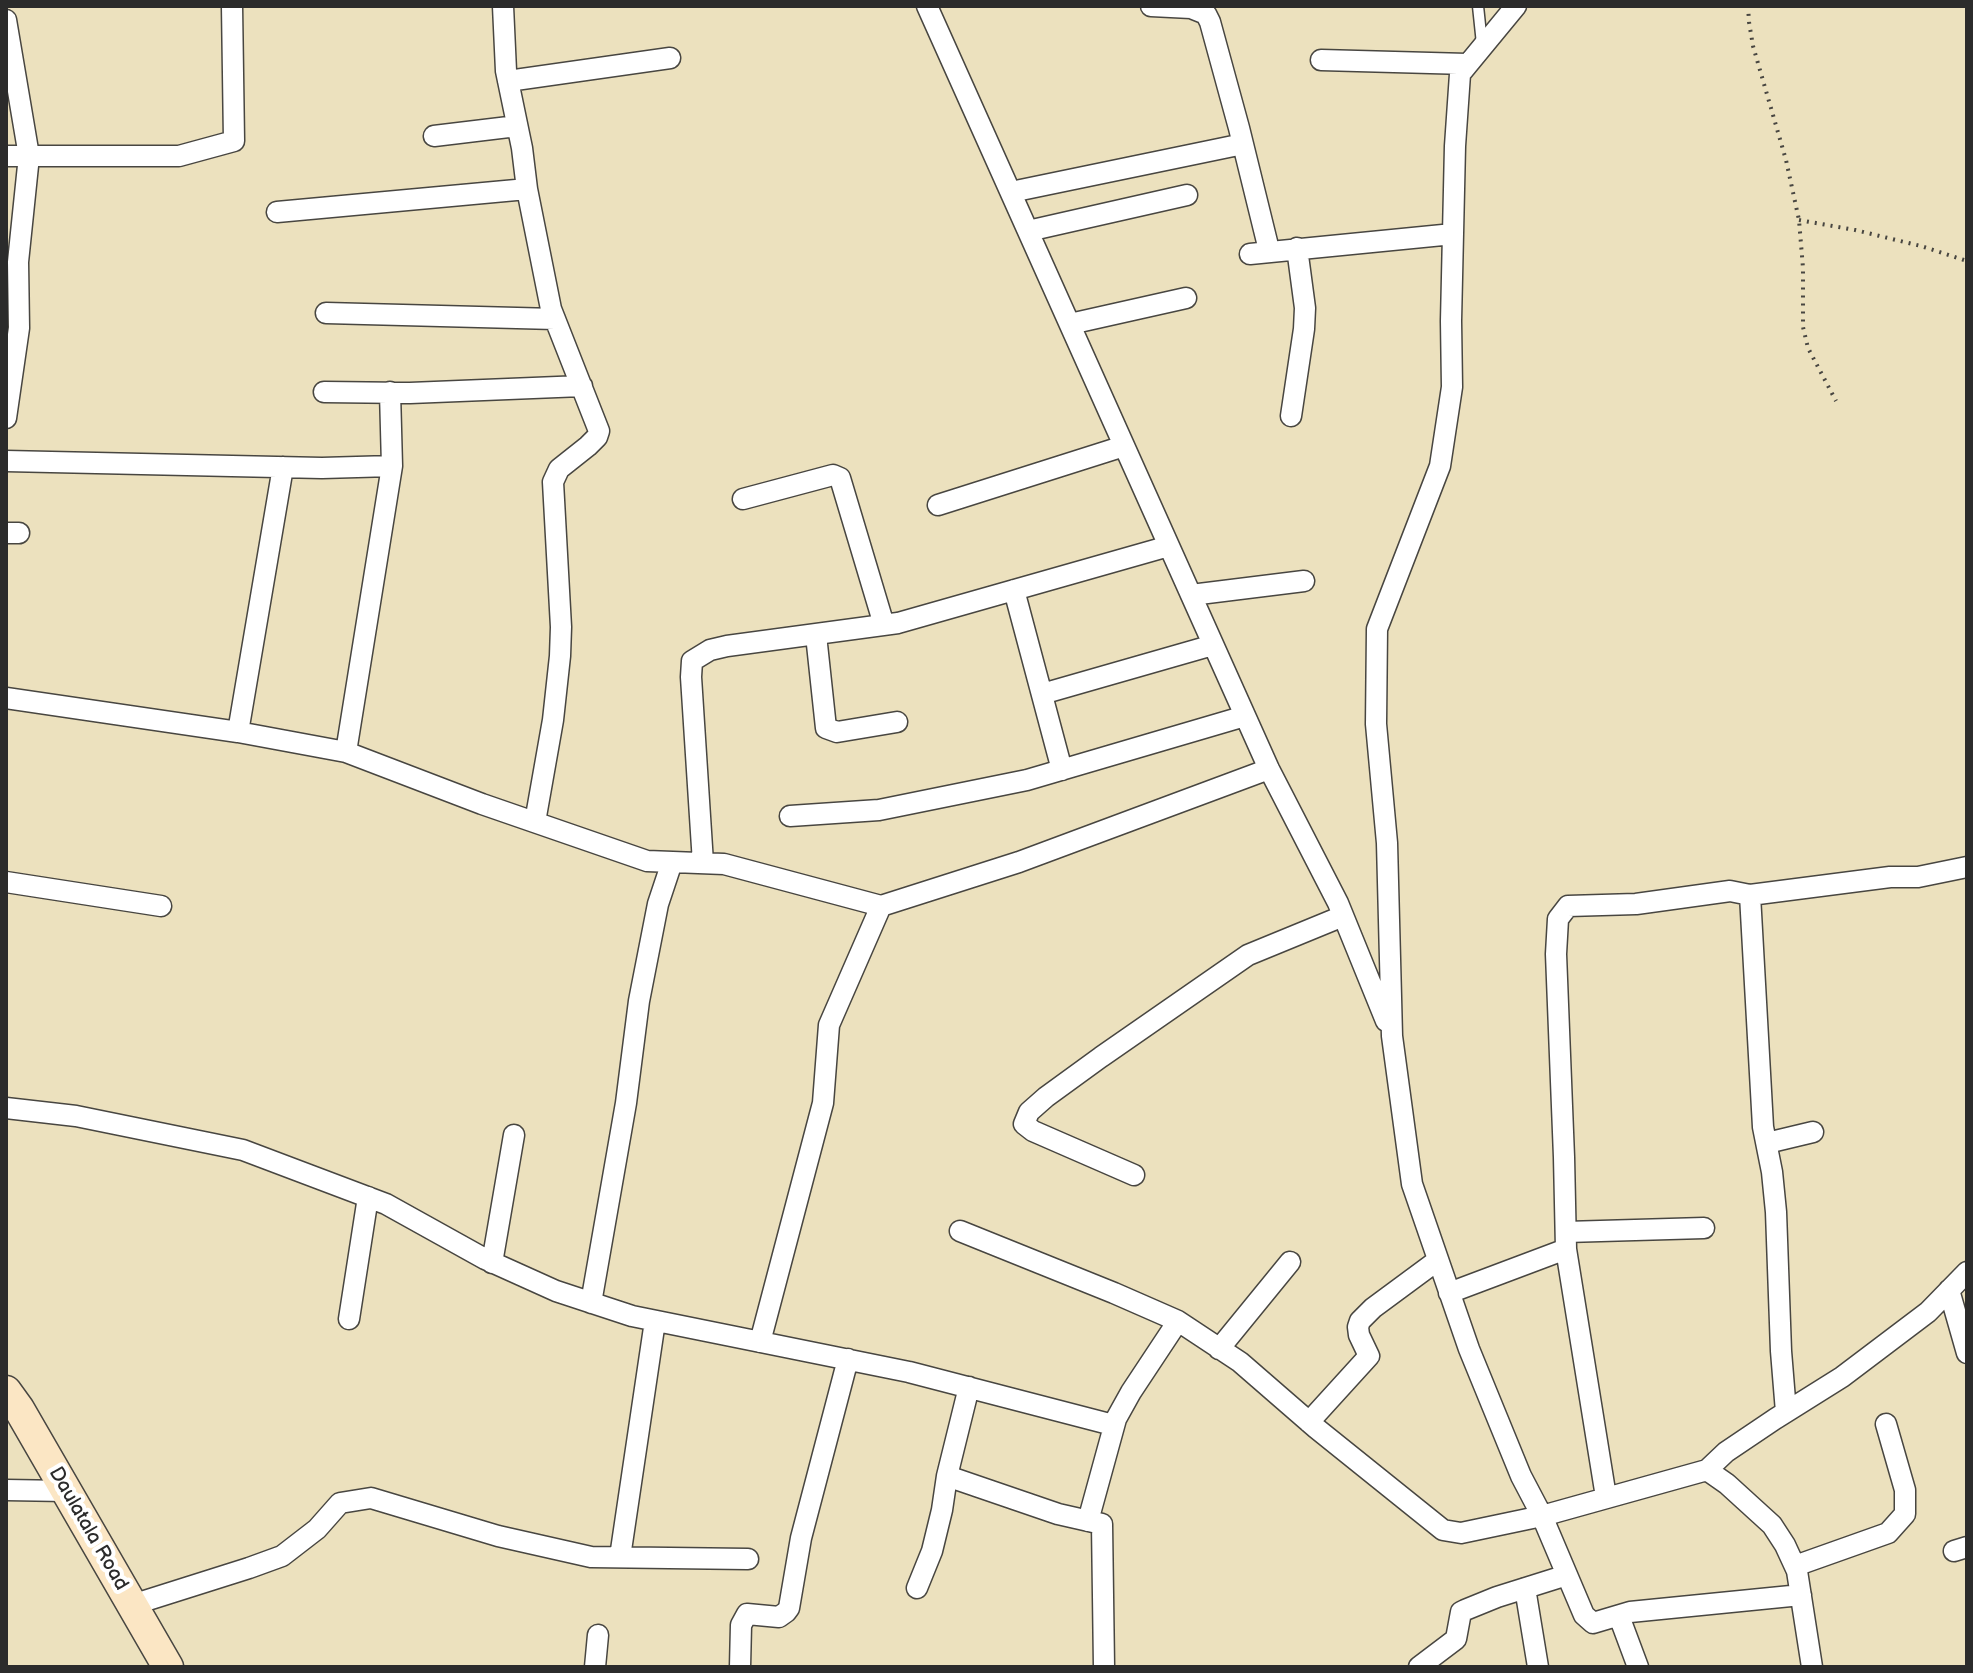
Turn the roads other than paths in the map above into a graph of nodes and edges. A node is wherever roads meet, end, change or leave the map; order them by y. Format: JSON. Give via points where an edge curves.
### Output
{"nodes":[{"id":1,"x":232,"y":6,"type":"edge"},
{"id":2,"x":503,"y":6,"type":"edge"},
{"id":3,"x":927,"y":6,"type":"edge"},
{"id":4,"x":1151,"y":6,"type":"edge"},
{"id":5,"x":1478,"y":6,"type":"edge"},
{"id":6,"x":1516,"y":6,"type":"edge"},
{"id":7,"x":1207,"y":10,"type":"edge"},
{"id":8,"x":6,"y":20,"type":"edge"},
{"id":9,"x":1482,"y":46,"type":"junction"},
{"id":10,"x":670,"y":58,"type":"dead end"},
{"id":11,"x":1321,"y":60,"type":"dead end"},
{"id":12,"x":1467,"y":64,"type":"junction"},
{"id":13,"x":508,"y":81,"type":"junction"},
{"id":14,"x":517,"y":126,"type":"junction"},
{"id":15,"x":434,"y":136,"type":"dead end"},
{"id":16,"x":1243,"y":144,"type":"junction"},
{"id":17,"x":6,"y":156,"type":"edge"},
{"id":18,"x":29,"y":156,"type":"junction"},
{"id":19,"x":527,"y":189,"type":"junction"},
{"id":20,"x":1011,"y":192,"type":"junction"},
{"id":21,"x":1187,"y":195,"type":"dead end"},
{"id":22,"x":277,"y":212,"type":"dead end"},
{"id":23,"x":1028,"y":231,"type":"junction"},
{"id":24,"x":1453,"y":234,"type":"junction"},
{"id":25,"x":1297,"y":248,"type":"junction"},
{"id":26,"x":1186,"y":298,"type":"dead end"},
{"id":27,"x":326,"y":313,"type":"dead end"},
{"id":28,"x":555,"y":319,"type":"junction"},
{"id":29,"x":1070,"y":324,"type":"junction"},
{"id":30,"x":582,"y":386,"type":"junction"},
{"id":31,"x":324,"y":392,"type":"dead end"},
{"id":32,"x":390,"y":392,"type":"junction"},
{"id":33,"x":1291,"y":416,"type":"dead end"},
{"id":34,"x":6,"y":418,"type":"edge"},
{"id":35,"x":1124,"y":446,"type":"junction"},
{"id":36,"x":6,"y":461,"type":"edge"},
{"id":37,"x":392,"y":466,"type":"junction"},
{"id":38,"x":283,"y":467,"type":"junction"},
{"id":39,"x":743,"y":499,"type":"dead end"},
{"id":40,"x":938,"y":505,"type":"dead end"},
{"id":41,"x":1169,"y":546,"type":"junction"},
{"id":42,"x":1304,"y":581,"type":"dead end"},
{"id":43,"x":1014,"y":590,"type":"junction"},
{"id":44,"x":1191,"y":595,"type":"junction"},
{"id":45,"x":884,"y":625,"type":"junction"},
{"id":46,"x":816,"y":635,"type":"junction"},
{"id":47,"x":1213,"y":645,"type":"junction"},
{"id":48,"x":1042,"y":694,"type":"junction"},
{"id":49,"x":6,"y":698,"type":"edge"},
{"id":50,"x":1245,"y":716,"type":"junction"},
{"id":51,"x":897,"y":722,"type":"dead end"},
{"id":52,"x":238,"y":732,"type":"junction"},
{"id":53,"x":346,"y":752,"type":"junction"},
{"id":54,"x":1269,"y":769,"type":"junction"},
{"id":55,"x":1062,"y":770,"type":"junction"},
{"id":56,"x":790,"y":816,"type":"dead end"},
{"id":57,"x":535,"y":822,"type":"junction"},
{"id":58,"x":672,"y":862,"type":"junction"},
{"id":59,"x":703,"y":863,"type":"junction"},
{"id":60,"x":1967,"y":867,"type":"edge"},
{"id":61,"x":6,"y":882,"type":"edge"},
{"id":62,"x":1750,"y":895,"type":"junction"},
{"id":63,"x":161,"y":906,"type":"dead end"},
{"id":64,"x":881,"y":906,"type":"junction"},
{"id":65,"x":1343,"y":916,"type":"junction"},
{"id":66,"x":1392,"y":1036,"type":"junction"},
{"id":67,"x":6,"y":1108,"type":"edge"},
{"id":68,"x":1813,"y":1132,"type":"dead end"},
{"id":69,"x":514,"y":1135,"type":"dead end"},
{"id":70,"x":1767,"y":1143,"type":"junction"},
{"id":71,"x":1134,"y":1175,"type":"dead end"},
{"id":72,"x":368,"y":1197,"type":"junction"},
{"id":73,"x":1704,"y":1228,"type":"dead end"},
{"id":74,"x":960,"y":1231,"type":"dead end"},
{"id":75,"x":1566,"y":1240,"type":"junction"},
{"id":76,"x":1438,"y":1260,"type":"junction"},
{"id":77,"x":1290,"y":1262,"type":"dead end"},
{"id":78,"x":492,"y":1263,"type":"junction"},
{"id":79,"x":1967,"y":1272,"type":"edge"},
{"id":80,"x":1949,"y":1290,"type":"junction"},
{"id":81,"x":1449,"y":1293,"type":"junction"},
{"id":82,"x":591,"y":1303,"type":"junction"},
{"id":83,"x":349,"y":1319,"type":"dead end"},
{"id":84,"x":655,"y":1321,"type":"junction"},
{"id":85,"x":1178,"y":1321,"type":"junction"},
{"id":86,"x":760,"y":1342,"type":"junction"},
{"id":87,"x":1219,"y":1349,"type":"junction"},
{"id":88,"x":1967,"y":1353,"type":"edge"},
{"id":89,"x":848,"y":1359,"type":"junction"},
{"id":90,"x":969,"y":1387,"type":"junction"},
{"id":91,"x":6,"y":1391,"type":"edge"},
{"id":92,"x":1786,"y":1412,"type":"junction"},
{"id":93,"x":1309,"y":1422,"type":"junction"},
{"id":94,"x":1886,"y":1424,"type":"dead end"},
{"id":95,"x":1113,"y":1425,"type":"junction"},
{"id":96,"x":1707,"y":1470,"type":"junction"},
{"id":97,"x":947,"y":1476,"type":"junction"},
{"id":98,"x":6,"y":1490,"type":"edge"},
{"id":99,"x":66,"y":1491,"type":"junction"},
{"id":100,"x":1606,"y":1497,"type":"junction"},
{"id":101,"x":1542,"y":1516,"type":"junction"},
{"id":102,"x":1088,"y":1521,"type":"junction"},
{"id":103,"x":620,"y":1557,"type":"junction"},
{"id":104,"x":748,"y":1559,"type":"dead end"},
{"id":105,"x":1795,"y":1566,"type":"junction"},
{"id":106,"x":1567,"y":1575,"type":"junction"},
{"id":107,"x":917,"y":1588,"type":"dead end"},
{"id":108,"x":1525,"y":1588,"type":"junction"},
{"id":109,"x":1801,"y":1595,"type":"junction"},
{"id":110,"x":132,"y":1605,"type":"junction"},
{"id":111,"x":1619,"y":1616,"type":"junction"},
{"id":112,"x":598,"y":1635,"type":"dead end"},
{"id":113,"x":168,"y":1667,"type":"edge"},
{"id":114,"x":595,"y":1667,"type":"edge"},
{"id":115,"x":740,"y":1667,"type":"edge"},
{"id":116,"x":1104,"y":1667,"type":"edge"},
{"id":117,"x":1419,"y":1667,"type":"edge"},
{"id":118,"x":1538,"y":1667,"type":"edge"},
{"id":119,"x":1638,"y":1667,"type":"edge"},
{"id":120,"x":1812,"y":1667,"type":"edge"}],
"edges":[{"from":1,"to":18,"type":"street","via":[[234,141],[179,156]]},
{"from":2,"to":13,"type":"street"},
{"from":3,"to":20,"type":"street"},
{"from":4,"to":7,"type":"street"},
{"from":5,"to":9,"type":"lane"},
{"from":6,"to":9,"type":"street"},
{"from":7,"to":16,"type":"street"},
{"from":8,"to":18,"type":"street"},
{"from":9,"to":12,"type":"street"},
{"from":10,"to":13,"type":"street"},
{"from":11,"to":12,"type":"street"},
{"from":12,"to":24,"type":"street","via":[[1460,74]]},
{"from":13,"to":14,"type":"street"},
{"from":14,"to":15,"type":"street"},
{"from":14,"to":19,"type":"street"},
{"from":16,"to":20,"type":"street"},
{"from":16,"to":25,"type":"street","via":[[1260,252]]},
{"from":17,"to":18,"type":"street"},
{"from":18,"to":34,"type":"street","via":[[18,262],[19,328]]},
{"from":19,"to":22,"type":"street"},
{"from":19,"to":28,"type":"street"},
{"from":20,"to":23,"type":"street"},
{"from":21,"to":23,"type":"street"},
{"from":23,"to":29,"type":"street"},
{"from":24,"to":25,"type":"street"},
{"from":24,"to":66,"type":"street","via":[[1452,387],[1440,466],[1377,629],[1376,724],[1387,843]]},
{"from":25,"to":33,"type":"street","via":[[1305,308]]},
{"from":26,"to":29,"type":"street"},
{"from":27,"to":28,"type":"street"},
{"from":28,"to":30,"type":"street"},
{"from":29,"to":35,"type":"street"},
{"from":30,"to":32,"type":"street"},
{"from":30,"to":57,"type":"street","via":[[599,431],[559,469],[553,482],[560,656]]},
{"from":31,"to":32,"type":"street"},
{"from":32,"to":37,"type":"street"},
{"from":35,"to":40,"type":"street"},
{"from":35,"to":41,"type":"street"},
{"from":36,"to":38,"type":"street"},
{"from":37,"to":38,"type":"street"},
{"from":37,"to":53,"type":"street"},
{"from":38,"to":52,"type":"street"},
{"from":39,"to":45,"type":"street","via":[[833,475],[840,478]]},
{"from":41,"to":43,"type":"street"},
{"from":41,"to":44,"type":"street"},
{"from":42,"to":44,"type":"street"},
{"from":43,"to":45,"type":"street"},
{"from":43,"to":48,"type":"street"},
{"from":44,"to":47,"type":"street"},
{"from":45,"to":46,"type":"street"},
{"from":46,"to":51,"type":"street","via":[[826,728],[837,732]]},
{"from":46,"to":59,"type":"street","via":[[727,646],[692,661]]},
{"from":47,"to":48,"type":"street"},
{"from":47,"to":50,"type":"street"},
{"from":48,"to":55,"type":"street"},
{"from":49,"to":52,"type":"street"},
{"from":50,"to":54,"type":"street"},
{"from":50,"to":55,"type":"street"},
{"from":52,"to":53,"type":"street"},
{"from":53,"to":57,"type":"street"},
{"from":54,"to":64,"type":"street","via":[[1019,862]]},
{"from":54,"to":65,"type":"street"},
{"from":55,"to":56,"type":"street","via":[[879,810]]},
{"from":57,"to":58,"type":"street","via":[[647,861]]},
{"from":58,"to":59,"type":"street"},
{"from":58,"to":82,"type":"street","via":[[639,1001]]},
{"from":59,"to":64,"type":"street","via":[[737,867]]},
{"from":60,"to":62,"type":"street"},
{"from":61,"to":63,"type":"street"},
{"from":62,"to":70,"type":"street"},
{"from":62,"to":75,"type":"street","via":[[1730,891],[1636,904],[1568,906],[1558,919]]},
{"from":64,"to":86,"type":"street","via":[[829,1025],[823,1103]]},
{"from":65,"to":66,"type":"street"},
{"from":65,"to":71,"type":"street","via":[[1248,955],[1029,1112],[1024,1124],[1033,1131]]},
{"from":66,"to":76,"type":"street","via":[[1412,1184]]},
{"from":67,"to":72,"type":"street","via":[[76,1116],[243,1150]]},
{"from":68,"to":70,"type":"street"},
{"from":69,"to":78,"type":"street"},
{"from":70,"to":92,"type":"street","via":[[1776,1212]]},
{"from":72,"to":78,"type":"street"},
{"from":72,"to":83,"type":"street"},
{"from":73,"to":75,"type":"street"},
{"from":74,"to":85,"type":"street"},
{"from":75,"to":81,"type":"street"},
{"from":75,"to":100,"type":"street"},
{"from":76,"to":81,"type":"street"},
{"from":76,"to":93,"type":"street","via":[[1360,1321],[1359,1335],[1369,1356]]},
{"from":77,"to":87,"type":"street"},
{"from":78,"to":82,"type":"street"},
{"from":79,"to":80,"type":"street"},
{"from":80,"to":88,"type":"street"},
{"from":80,"to":92,"type":"street","via":[[1842,1377]]},
{"from":81,"to":101,"type":"street"},
{"from":82,"to":84,"type":"street"},
{"from":84,"to":86,"type":"street"},
{"from":84,"to":103,"type":"street"},
{"from":85,"to":87,"type":"street"},
{"from":85,"to":95,"type":"street"},
{"from":86,"to":89,"type":"street"},
{"from":87,"to":93,"type":"street"},
{"from":89,"to":90,"type":"street"},
{"from":89,"to":115,"type":"street","via":[[801,1538],[789,1608],[779,1617],[747,1614],[741,1625]]},
{"from":90,"to":95,"type":"street"},
{"from":90,"to":97,"type":"street"},
{"from":91,"to":99,"type":"main road","name":"Daulatala Road"},
{"from":92,"to":96,"type":"street"},
{"from":93,"to":101,"type":"street","via":[[1443,1530],[1461,1533]]},
{"from":94,"to":105,"type":"street","via":[[1905,1490],[1905,1514],[1888,1533]]},
{"from":95,"to":102,"type":"street"},
{"from":96,"to":100,"type":"street"},
{"from":96,"to":105,"type":"street","via":[[1772,1525]]},
{"from":97,"to":102,"type":"street"},
{"from":97,"to":107,"type":"street","via":[[932,1551]]},
{"from":98,"to":99,"type":"street"},
{"from":99,"to":110,"type":"main road","name":"Daulatala Road"},
{"from":100,"to":101,"type":"street"},
{"from":101,"to":106,"type":"street"},
{"from":102,"to":116,"type":"street","via":[[1102,1524]]},
{"from":103,"to":104,"type":"street"},
{"from":103,"to":110,"type":"street","via":[[591,1557],[516,1541],[371,1498],[340,1503],[282,1556]]},
{"from":105,"to":109,"type":"street"},
{"from":106,"to":108,"type":"street"},
{"from":106,"to":111,"type":"street","via":[[1584,1615],[1593,1623]]},
{"from":108,"to":117,"type":"street","via":[[1461,1612],[1456,1639]]},
{"from":108,"to":118,"type":"street"},
{"from":109,"to":111,"type":"street"},
{"from":109,"to":120,"type":"street"},
{"from":110,"to":113,"type":"main road","name":"Daulatala Road"},
{"from":111,"to":119,"type":"street"},
{"from":112,"to":114,"type":"street"}]}
